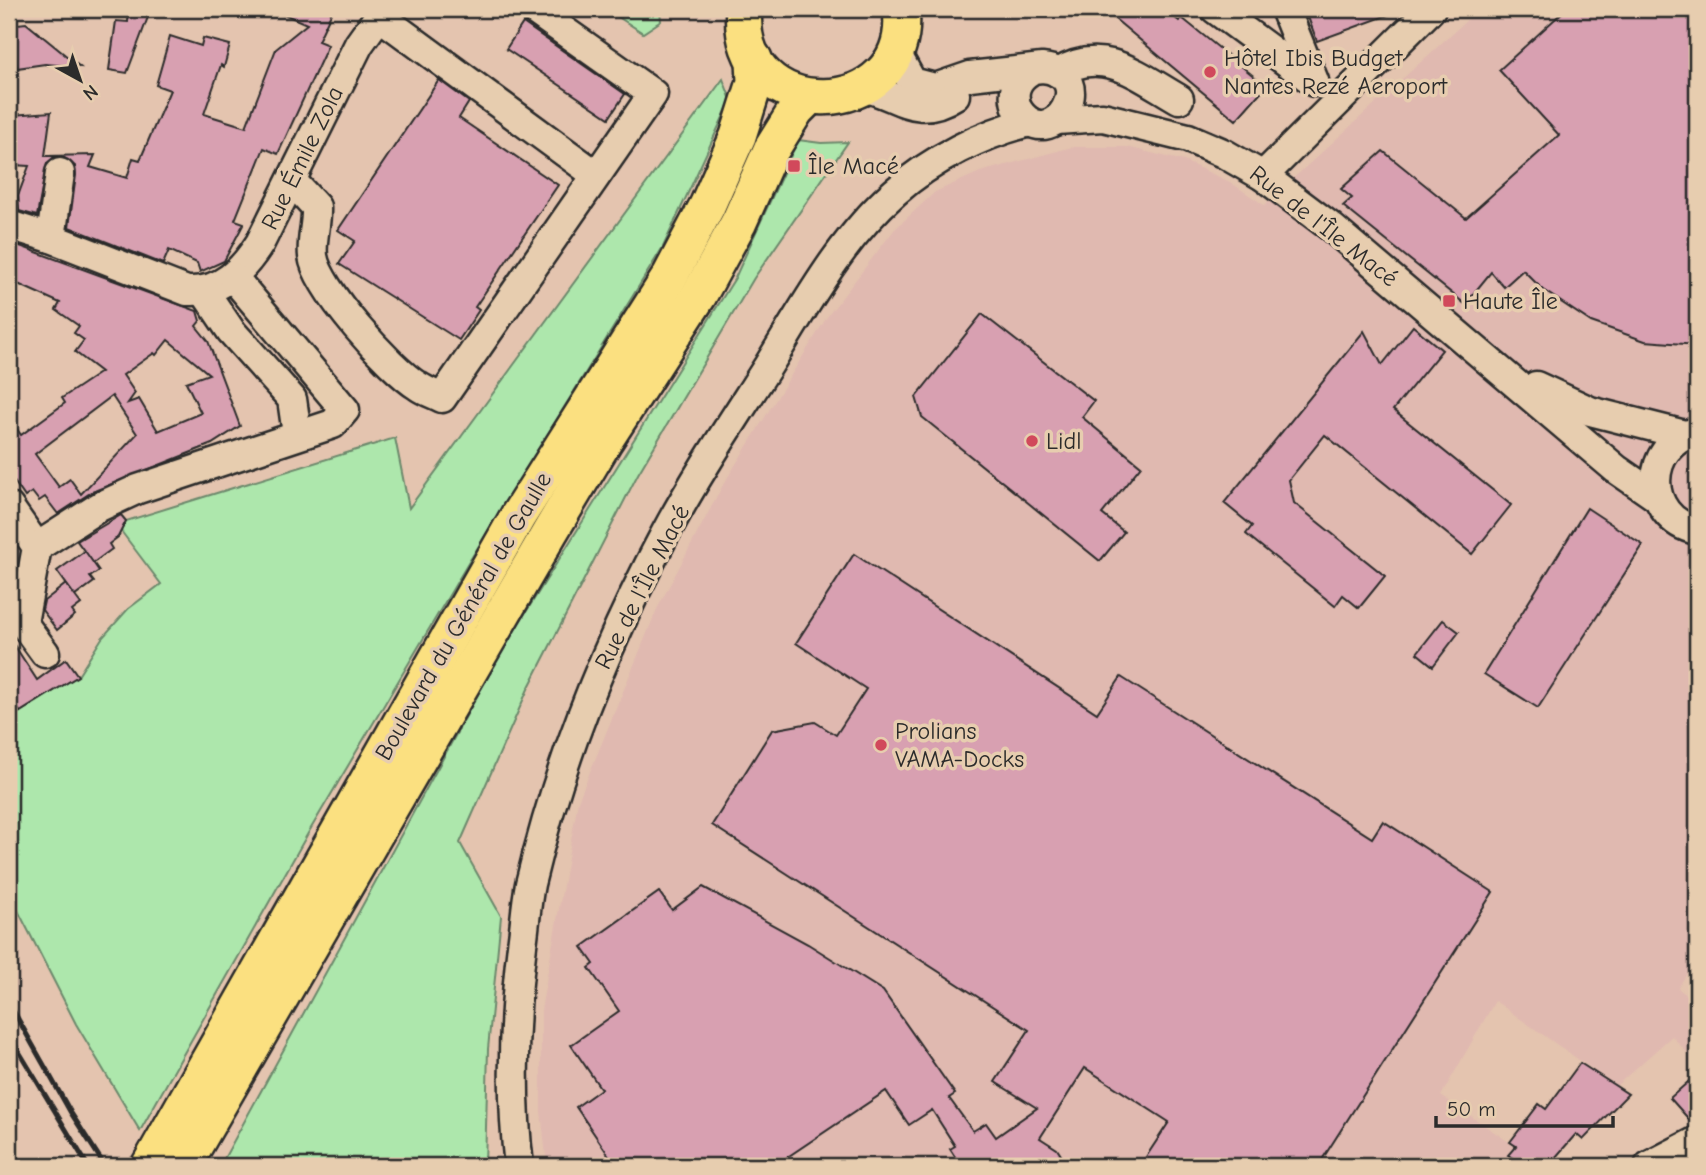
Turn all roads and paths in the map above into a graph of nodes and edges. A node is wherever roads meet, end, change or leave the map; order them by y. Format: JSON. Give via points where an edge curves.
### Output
{"nodes":[{"id":1,"x":533,"y":9,"type":"edge"},
{"id":2,"x":1215,"y":9,"type":"edge"},
{"id":3,"x":1285,"y":9,"type":"edge"},
{"id":4,"x":1431,"y":9,"type":"edge"},
{"id":5,"x":902,"y":10,"type":"edge"},
{"id":6,"x":381,"y":12,"type":"edge"},
{"id":7,"x":737,"y":15,"type":"edge"},
{"id":8,"x":895,"y":51,"type":"junction"},
{"id":9,"x":754,"y":59,"type":"junction"},
{"id":10,"x":1030,"y":71,"type":"junction"},
{"id":11,"x":1062,"y":78,"type":"junction"},
{"id":12,"x":1314,"y":82,"type":"junction"},
{"id":13,"x":863,"y":87,"type":"junction"},
{"id":14,"x":809,"y":97,"type":"junction"},
{"id":15,"x":1179,"y":99,"type":"dead end"},
{"id":16,"x":1326,"y":113,"type":"junction"},
{"id":17,"x":1026,"y":117,"type":"junction"},
{"id":18,"x":1103,"y":117,"type":"junction"},
{"id":19,"x":60,"y":173,"type":"dead end"},
{"id":20,"x":596,"y":175,"type":"junction"},
{"id":21,"x":1263,"y":176,"type":"junction"},
{"id":22,"x":292,"y":181,"type":"junction"},
{"id":23,"x":9,"y":225,"type":"edge"},
{"id":24,"x":51,"y":238,"type":"junction"},
{"id":25,"x":233,"y":276,"type":"junction"},
{"id":26,"x":204,"y":292,"type":"junction"},
{"id":27,"x":1454,"y":330,"type":"junction"},
{"id":28,"x":297,"y":434,"type":"junction"},
{"id":29,"x":1691,"y":434,"type":"edge"},
{"id":30,"x":1658,"y":498,"type":"junction"},
{"id":31,"x":9,"y":507,"type":"edge"},
{"id":32,"x":1692,"y":530,"type":"edge"},
{"id":33,"x":37,"y":547,"type":"junction"},
{"id":34,"x":45,"y":653,"type":"dead end"},
{"id":35,"x":204,"y":1100,"type":"junction"},
{"id":36,"x":1695,"y":1145,"type":"edge"},
{"id":37,"x":149,"y":1166,"type":"edge"},
{"id":38,"x":183,"y":1166,"type":"edge"},
{"id":39,"x":519,"y":1166,"type":"edge"},
{"id":40,"x":1649,"y":1166,"type":"edge"}],
"edges":[{"from":1,"to":20,"type":"street","via":[[653,94]]},
{"from":2,"to":12,"type":"street"},
{"from":3,"to":12,"type":"street"},
{"from":4,"to":16,"type":"street"},
{"from":5,"to":8,"type":"main road"},
{"from":6,"to":20,"type":"street"},
{"from":6,"to":22,"type":"street","name":"Rue Émile Zola","via":[[359,44]]},
{"from":7,"to":9,"type":"main road"},
{"from":8,"to":10,"type":"street","via":[[912,82],[927,88],[970,76]]},
{"from":8,"to":13,"type":"main road"},
{"from":9,"to":14,"type":"main road","via":[[774,82]]},
{"from":9,"to":35,"type":"main road","name":"Boulevard du Général de Gaulle","via":[[755,82],[708,206],[669,278],[518,516]]},
{"from":10,"to":11,"type":"street","via":[[1047,69]]},
{"from":10,"to":17,"type":"street","via":[[1018,83]]},
{"from":11,"to":15,"type":"street","via":[[1070,65],[1113,61]]},
{"from":11,"to":17,"type":"street","via":[[1069,105]]},
{"from":11,"to":18,"type":"street","name":"Rue de l'Île Macé"},
{"from":12,"to":16,"type":"street"},
{"from":13,"to":14,"type":"main road","via":[[835,97]]},
{"from":13,"to":17,"type":"street","via":[[915,107],[980,90],[1003,96]]},
{"from":14,"to":35,"type":"main road","name":"Boulevard du Général de Gaulle","via":[[785,125],[699,295],[605,440]]},
{"from":16,"to":21,"type":"street"},
{"from":17,"to":18,"type":"street","name":"Rue de l'Île Macé"},
{"from":17,"to":39,"type":"street","name":"Rue de l'Île Macé","via":[[909,181],[852,237],[665,533],[596,677],[559,779],[530,886],[515,999],[513,1114]]},
{"from":18,"to":21,"type":"street","name":"Rue de l'Île Macé","via":[[1188,138]]},
{"from":19,"to":24,"type":"street"},
{"from":20,"to":22,"type":"street","via":[[442,398],[416,385],[331,296],[313,255],[316,208]]},
{"from":21,"to":27,"type":"street","name":"Rue de l'Île Macé"},
{"from":22,"to":25,"type":"street","name":"Rue Émile Zola","via":[[260,243]]},
{"from":23,"to":24,"type":"street"},
{"from":24,"to":26,"type":"street","via":[[187,290]]},
{"from":25,"to":26,"type":"street","name":"Rue Émile Zola"},
{"from":25,"to":28,"type":"street","via":[[345,410],[333,424]]},
{"from":26,"to":28,"type":"street","via":[[230,331],[292,399]]},
{"from":27,"to":29,"type":"street","name":"Rue de l'Île Macé","via":[[1567,403]]},
{"from":27,"to":30,"type":"street","name":"Rue de l'Île Macé","via":[[1616,469]]},
{"from":28,"to":33,"type":"street","via":[[138,489],[99,507]]},
{"from":29,"to":30,"type":"street","via":[[1665,450],[1659,461]]},
{"from":30,"to":32,"type":"street","name":"Rue de l'Île Macé","via":[[1666,512]]},
{"from":31,"to":33,"type":"street"},
{"from":33,"to":34,"type":"street","via":[[23,623]]},
{"from":35,"to":37,"type":"main road","name":"Boulevard du Général de Gaulle"},
{"from":35,"to":38,"type":"main road","name":"Boulevard du Général de Gaulle"},
{"from":36,"to":40,"type":"street"}]}
